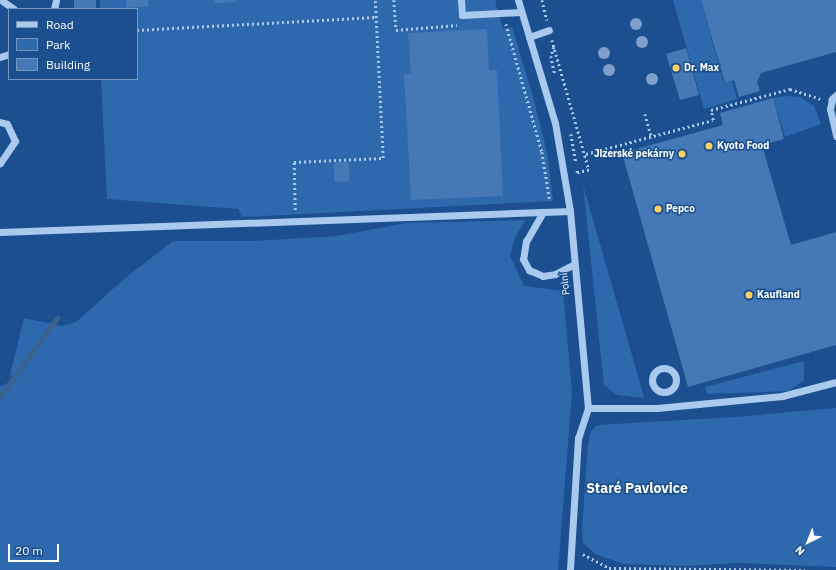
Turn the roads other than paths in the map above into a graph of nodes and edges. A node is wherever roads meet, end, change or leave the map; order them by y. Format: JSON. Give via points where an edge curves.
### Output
{"nodes":[{"id":1,"x":1,"y":0,"type":"edge"},
{"id":2,"x":461,"y":0,"type":"edge"},
{"id":3,"x":518,"y":0,"type":"edge"},
{"id":4,"x":13,"y":8,"type":"edge"},
{"id":5,"x":521,"y":12,"type":"junction"},
{"id":6,"x":550,"y":30,"type":"dead end"},
{"id":7,"x":529,"y":37,"type":"junction"},
{"id":8,"x":836,"y":95,"type":"edge"},
{"id":9,"x":0,"y":122,"type":"edge"},
{"id":10,"x":836,"y":136,"type":"edge"},
{"id":11,"x":0,"y":163,"type":"edge"},
{"id":12,"x":570,"y":211,"type":"junction"},
{"id":13,"x":543,"y":212,"type":"junction"},
{"id":14,"x":0,"y":232,"type":"edge"},
{"id":15,"x":573,"y":264,"type":"junction"},
{"id":16,"x":836,"y":382,"type":"edge"},
{"id":17,"x":588,"y":408,"type":"junction"},
{"id":18,"x":570,"y":570,"type":"edge"}],
"edges":[{"from":1,"to":4,"type":"street"},
{"from":2,"to":5,"type":"street","via":[[462,15]]},
{"from":3,"to":5,"type":"street","name":"Polní"},
{"from":5,"to":7,"type":"street","name":"Polní"},
{"from":6,"to":7,"type":"street"},
{"from":7,"to":12,"type":"street","name":"Polní","via":[[554,124]]},
{"from":8,"to":10,"type":"street","via":[[830,109]]},
{"from":9,"to":11,"type":"street","via":[[7,124],[15,141]]},
{"from":12,"to":13,"type":"street"},
{"from":12,"to":15,"type":"street","name":"Polní"},
{"from":13,"to":14,"type":"street"},
{"from":13,"to":15,"type":"street","via":[[526,242],[523,259],[526,266],[533,273],[543,276],[555,274]]},
{"from":15,"to":17,"type":"street","name":"Polní"},
{"from":16,"to":17,"type":"street","via":[[782,396],[657,408]]},
{"from":17,"to":18,"type":"street","name":"Polní","via":[[578,438]]}]}
